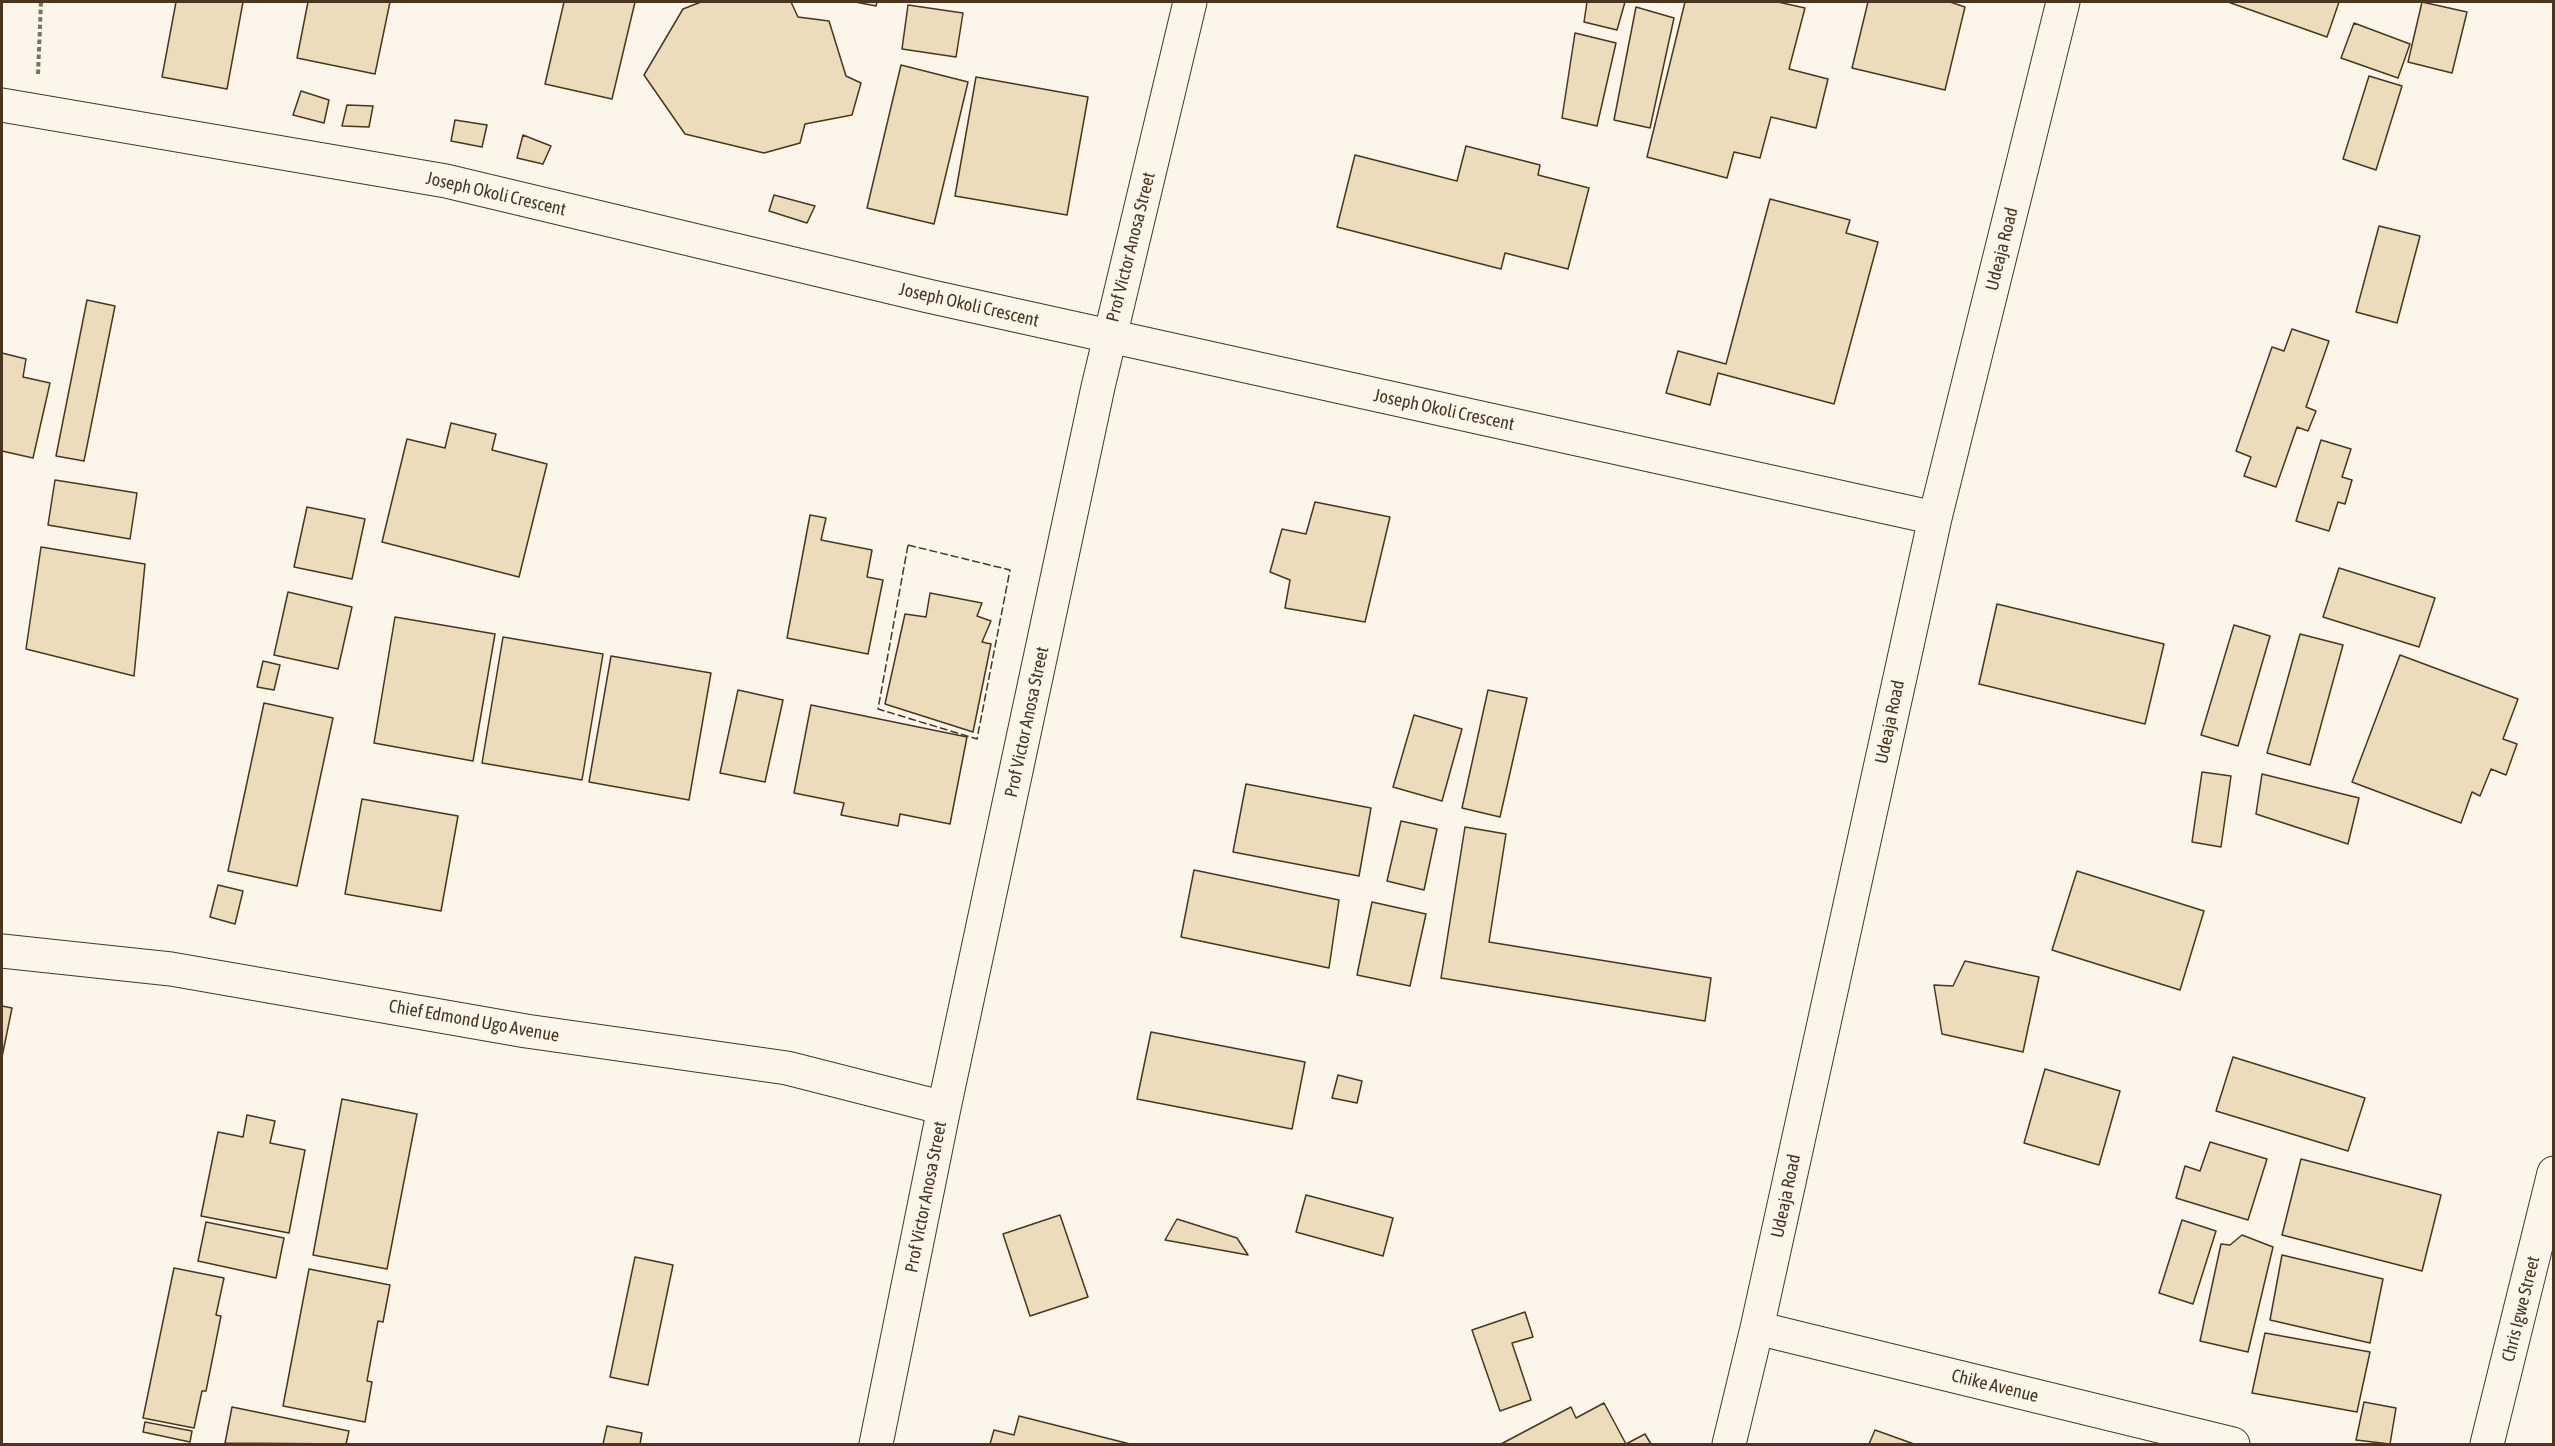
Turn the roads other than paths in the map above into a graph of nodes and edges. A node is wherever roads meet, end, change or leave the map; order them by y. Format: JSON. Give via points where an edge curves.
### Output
{"nodes":[{"id":1,"x":1190,"y":2,"type":"edge"},
{"id":2,"x":2063,"y":2,"type":"edge"},
{"id":3,"x":2,"y":105,"type":"edge"},
{"id":4,"x":1110,"y":336,"type":"junction"},
{"id":5,"x":1935,"y":518,"type":"junction"},
{"id":6,"x":2,"y":951,"type":"edge"},
{"id":7,"x":944,"y":1108,"type":"junction"},
{"id":8,"x":2553,"y":1173,"type":"edge"},
{"id":9,"x":1757,"y":1328,"type":"junction"},
{"id":10,"x":876,"y":1444,"type":"edge"},
{"id":11,"x":1729,"y":1444,"type":"edge"},
{"id":12,"x":2233,"y":1444,"type":"edge"},
{"id":13,"x":2487,"y":1444,"type":"edge"}],
"edges":[{"from":1,"to":4,"type":"street","name":"Prof Victor Anosa Street"},
{"from":2,"to":5,"type":"street","name":"Udeaja Road"},
{"from":3,"to":4,"type":"street","name":"Joseph Okoli Crescent","via":[[446,181]]},
{"from":4,"to":5,"type":"street","name":"Joseph Okoli Crescent"},
{"from":4,"to":7,"type":"street","name":"Prof Victor Anosa Street"},
{"from":5,"to":9,"type":"street","name":"Udeaja Road"},
{"from":6,"to":7,"type":"street","name":"Chief Edmond Ugo Avenue","via":[[171,969],[526,1031],[787,1068]]},
{"from":7,"to":10,"type":"street","name":"Prof Victor Anosa Street"},
{"from":8,"to":13,"type":"street","name":"Chris Igwe Street"},
{"from":9,"to":11,"type":"street","name":"Udeaja Road"},
{"from":9,"to":12,"type":"street","name":"Chike Avenue"}]}
